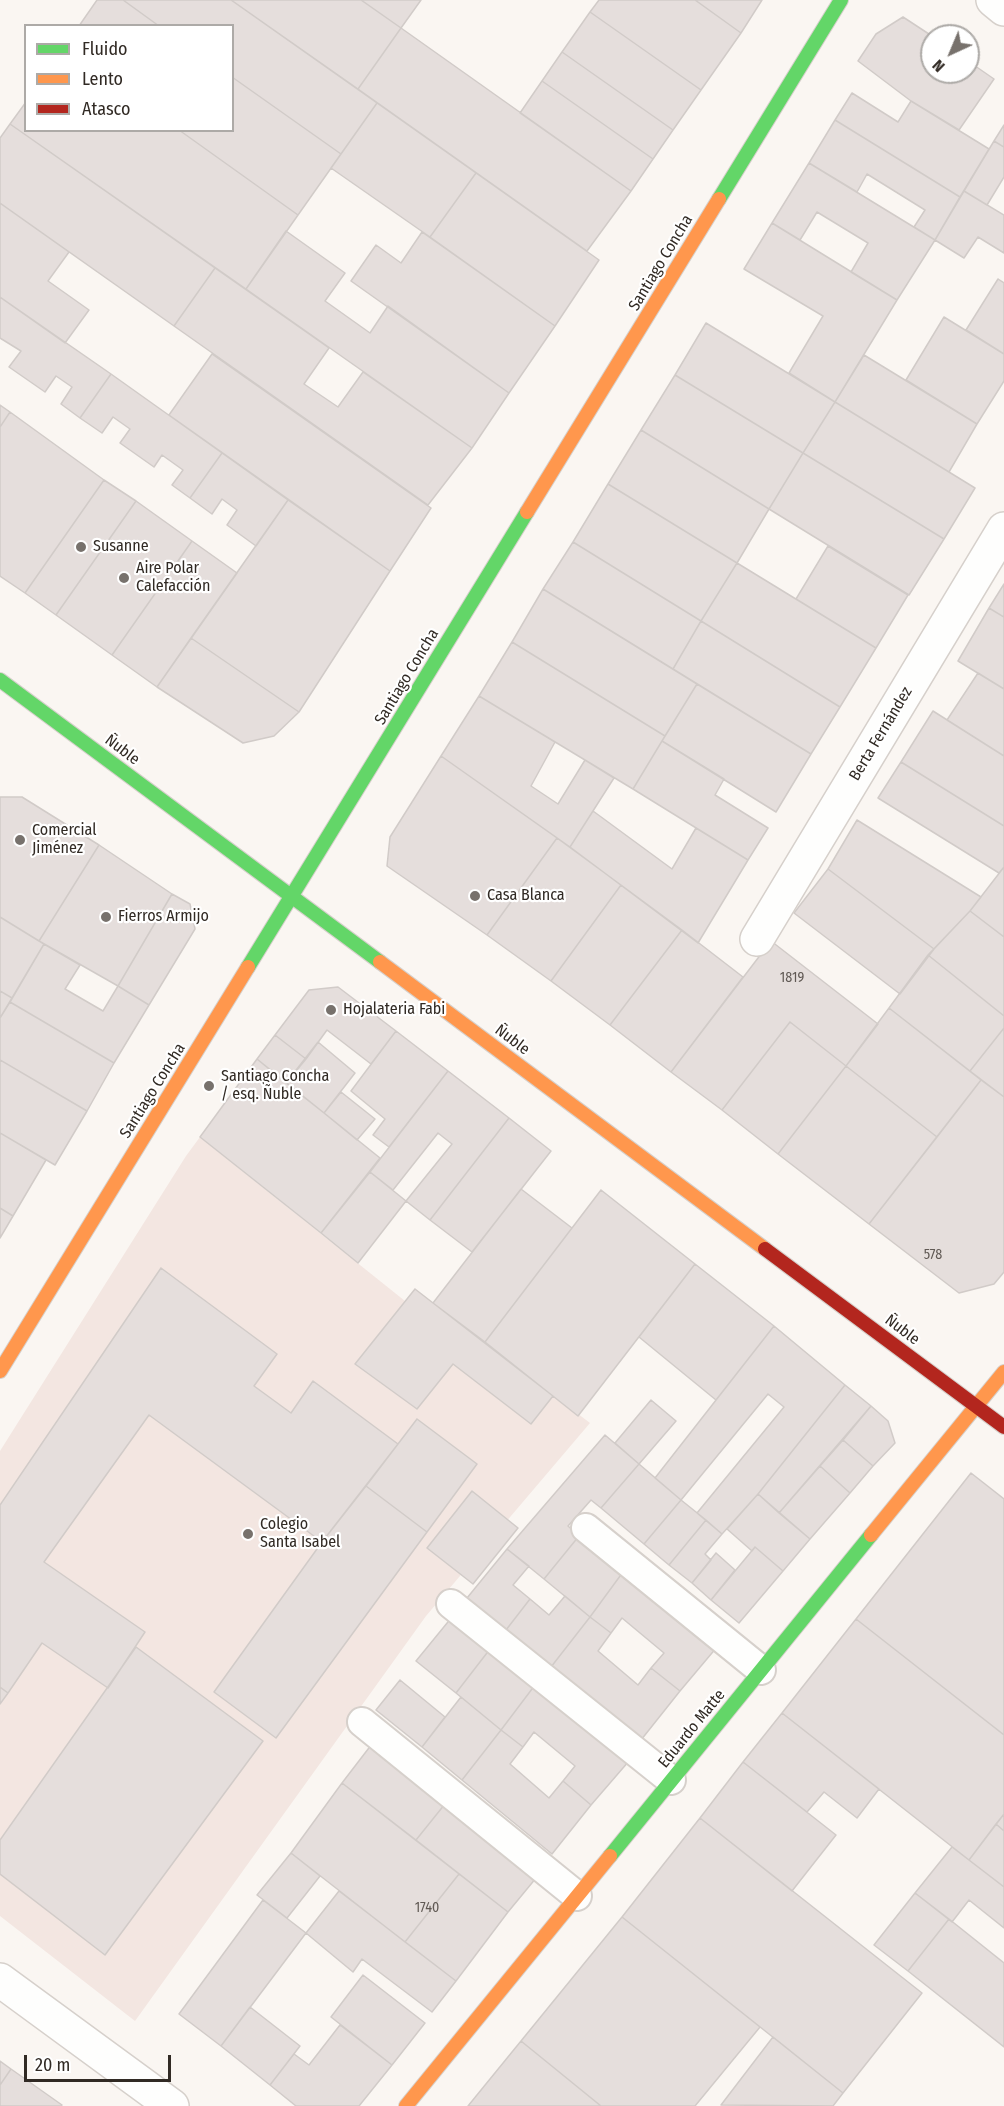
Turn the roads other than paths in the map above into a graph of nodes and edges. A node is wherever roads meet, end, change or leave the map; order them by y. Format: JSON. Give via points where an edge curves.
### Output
{"nodes":[{"id":1,"x":841,"y":0,"type":"edge"},
{"id":2,"x":993,"y":0,"type":"edge"},
{"id":3,"x":1004,"y":9,"type":"edge"},
{"id":4,"x":1004,"y":529,"type":"edge"},
{"id":5,"x":3,"y":688,"type":"edge"},
{"id":6,"x":292,"y":897,"type":"junction"},
{"id":7,"x":757,"y":939,"type":"dead end"},
{"id":8,"x":0,"y":1371,"type":"edge"},
{"id":9,"x":1004,"y":1372,"type":"edge"},
{"id":10,"x":976,"y":1406,"type":"junction"},
{"id":11,"x":1004,"y":1426,"type":"edge"},
{"id":12,"x":586,"y":1528,"type":"dead end"},
{"id":13,"x":451,"y":1604,"type":"dead end"},
{"id":14,"x":761,"y":1670,"type":"junction"},
{"id":15,"x":362,"y":1722,"type":"dead end"},
{"id":16,"x":671,"y":1780,"type":"junction"},
{"id":17,"x":577,"y":1896,"type":"junction"},
{"id":18,"x":0,"y":1980,"type":"edge"},
{"id":19,"x":172,"y":2106,"type":"edge"},
{"id":20,"x":406,"y":2106,"type":"edge"}],
"edges":[{"from":1,"to":6,"type":"street","name":"Santiago Concha"},
{"from":2,"to":3,"type":"street"},
{"from":4,"to":7,"type":"street","name":"Berta Fernández"},
{"from":5,"to":6,"type":"street","name":"Ñuble"},
{"from":6,"to":8,"type":"street","name":"Santiago Concha"},
{"from":6,"to":10,"type":"street","name":"Ñuble"},
{"from":9,"to":10,"type":"street","name":"Eduardo Matte"},
{"from":10,"to":11,"type":"street","name":"Ñuble"},
{"from":10,"to":14,"type":"street","name":"Eduardo Matte"},
{"from":12,"to":14,"type":"lane"},
{"from":13,"to":16,"type":"lane"},
{"from":14,"to":16,"type":"street","name":"Eduardo Matte"},
{"from":15,"to":17,"type":"lane"},
{"from":16,"to":17,"type":"street","name":"Eduardo Matte"},
{"from":17,"to":20,"type":"street","name":"Eduardo Matte"},
{"from":18,"to":19,"type":"street"}]}
